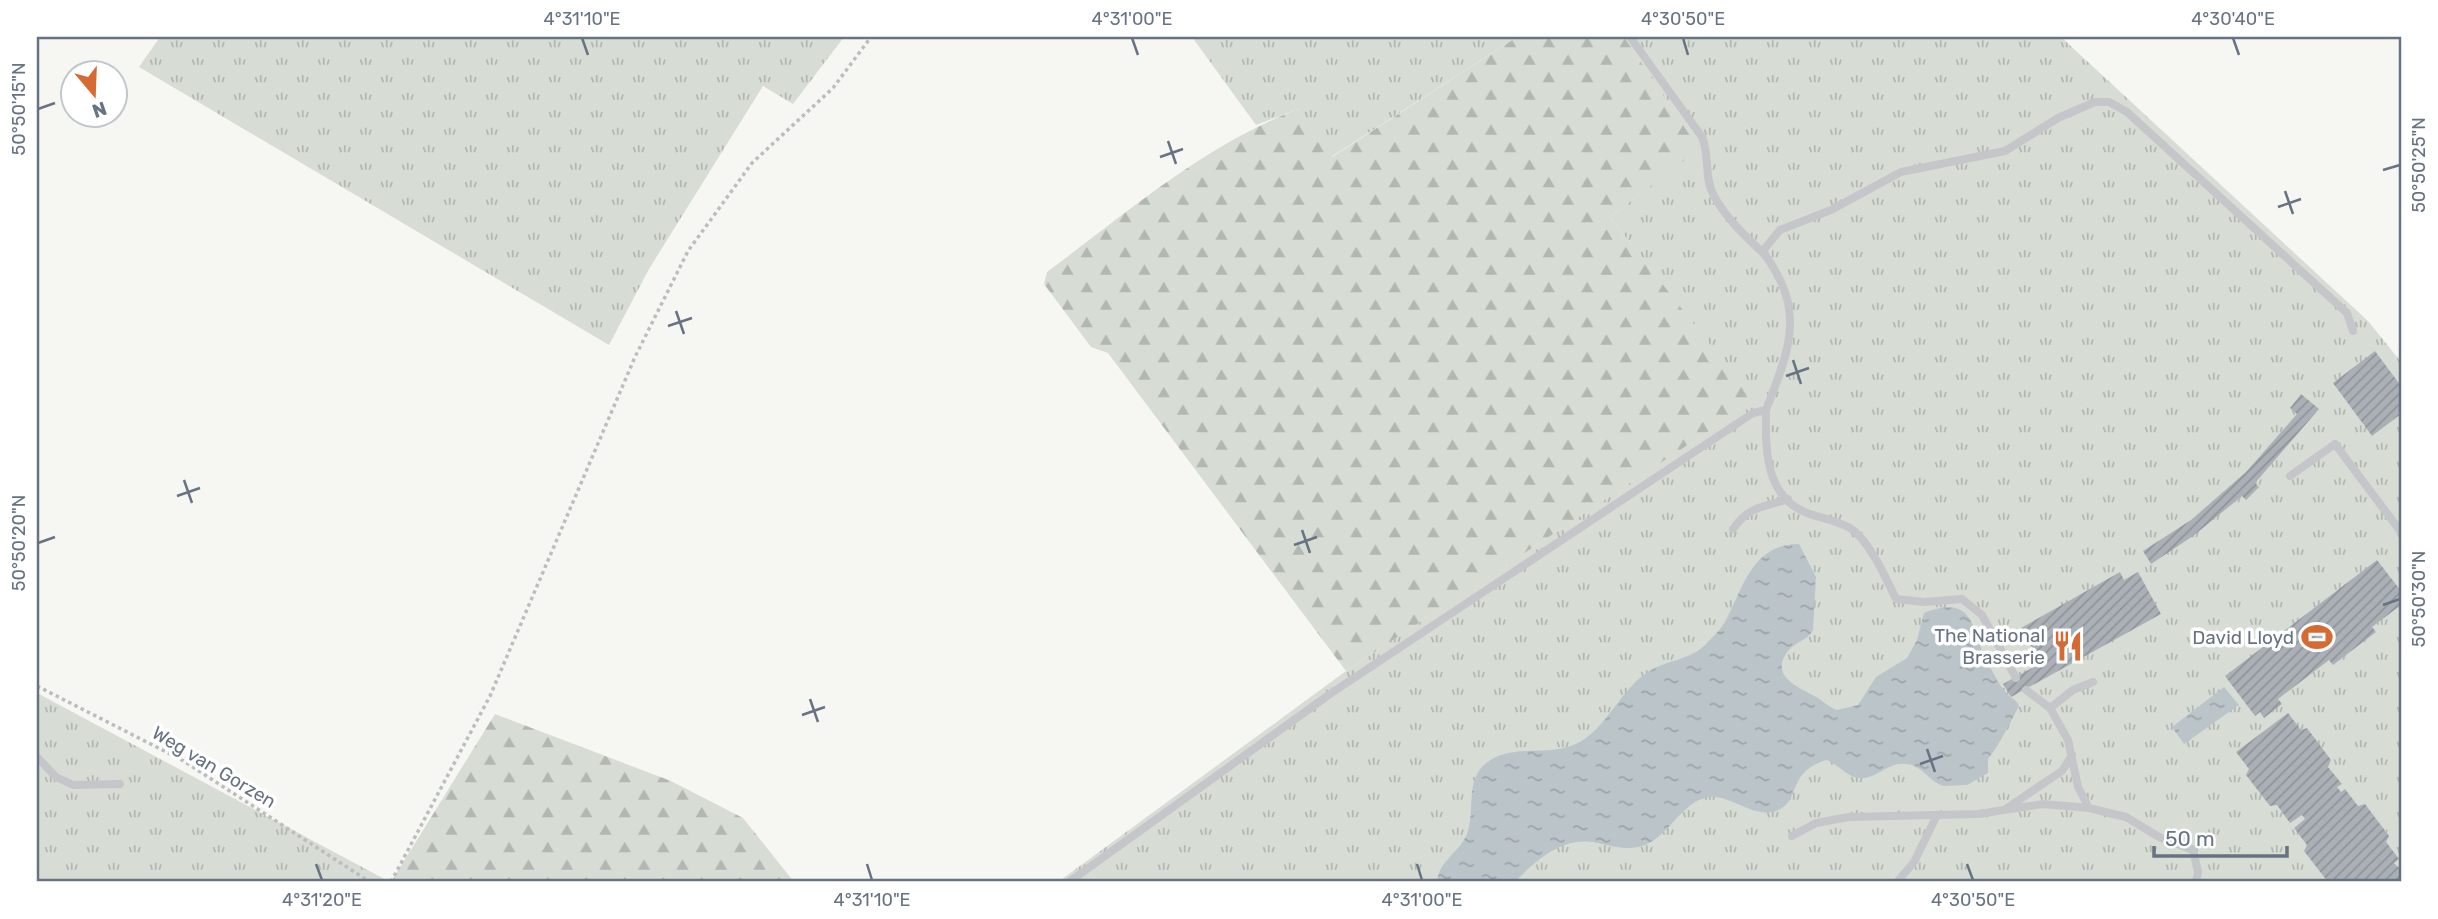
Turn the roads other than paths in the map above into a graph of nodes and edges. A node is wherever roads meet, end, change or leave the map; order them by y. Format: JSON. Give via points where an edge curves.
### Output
{"nodes":[{"id":1,"x":1630,"y":37,"type":"edge"},
{"id":2,"x":1762,"y":251,"type":"junction"},
{"id":3,"x":2353,"y":331,"type":"dead end"},
{"id":4,"x":1766,"y":410,"type":"junction"},
{"id":5,"x":2290,"y":476,"type":"dead end"},
{"id":6,"x":1788,"y":499,"type":"junction"},
{"id":7,"x":1733,"y":529,"type":"dead end"},
{"id":8,"x":2401,"y":533,"type":"edge"},
{"id":9,"x":2016,"y":678,"type":"dead end"},
{"id":10,"x":2093,"y":682,"type":"dead end"},
{"id":11,"x":2025,"y":690,"type":"dead end"},
{"id":12,"x":2050,"y":708,"type":"junction"},
{"id":13,"x":2072,"y":755,"type":"junction"},
{"id":14,"x":37,"y":757,"type":"edge"},
{"id":15,"x":120,"y":784,"type":"dead end"},
{"id":16,"x":2007,"y":808,"type":"junction"},
{"id":17,"x":2089,"y":808,"type":"junction"},
{"id":18,"x":1937,"y":816,"type":"junction"},
{"id":19,"x":1792,"y":836,"type":"dead end"},
{"id":20,"x":1069,"y":882,"type":"edge"},
{"id":21,"x":1897,"y":882,"type":"edge"},
{"id":22,"x":2196,"y":882,"type":"edge"}],
"edges":[{"from":1,"to":2,"type":"lane","via":[[1702,137],[1713,195],[1748,242]]},
{"from":2,"to":3,"type":"lane","via":[[1780,230],[1843,204],[1901,172],[2005,152],[2058,118],[2095,102],[2109,102],[2127,112],[2347,313]]},
{"from":2,"to":4,"type":"lane","via":[[1790,300],[1792,319],[1782,367]]},
{"from":4,"to":6,"type":"lane","via":[[1765,447],[1776,489]]},
{"from":4,"to":20,"type":"lane","via":[[1753,414],[1330,694]]},
{"from":5,"to":8,"type":"lane","via":[[2335,444]]},
{"from":6,"to":7,"type":"lane","via":[[1752,508]]},
{"from":6,"to":9,"type":"lane","via":[[1802,511],[1853,530],[1884,573],[1896,599],[1962,598],[1982,615]]},
{"from":10,"to":12,"type":"lane","via":[[2073,690]]},
{"from":11,"to":12,"type":"lane"},
{"from":12,"to":13,"type":"lane"},
{"from":13,"to":16,"type":"lane","via":[[2056,776]]},
{"from":13,"to":17,"type":"lane","via":[[2078,787]]},
{"from":14,"to":15,"type":"lane","via":[[73,785]]},
{"from":16,"to":17,"type":"lane","via":[[2043,804]]},
{"from":16,"to":18,"type":"lane"},
{"from":17,"to":22,"type":"lane","via":[[2126,817],[2193,850]]},
{"from":18,"to":19,"type":"lane","via":[[1849,817],[1815,823]]},
{"from":18,"to":21,"type":"lane","via":[[1914,862]]}]}
